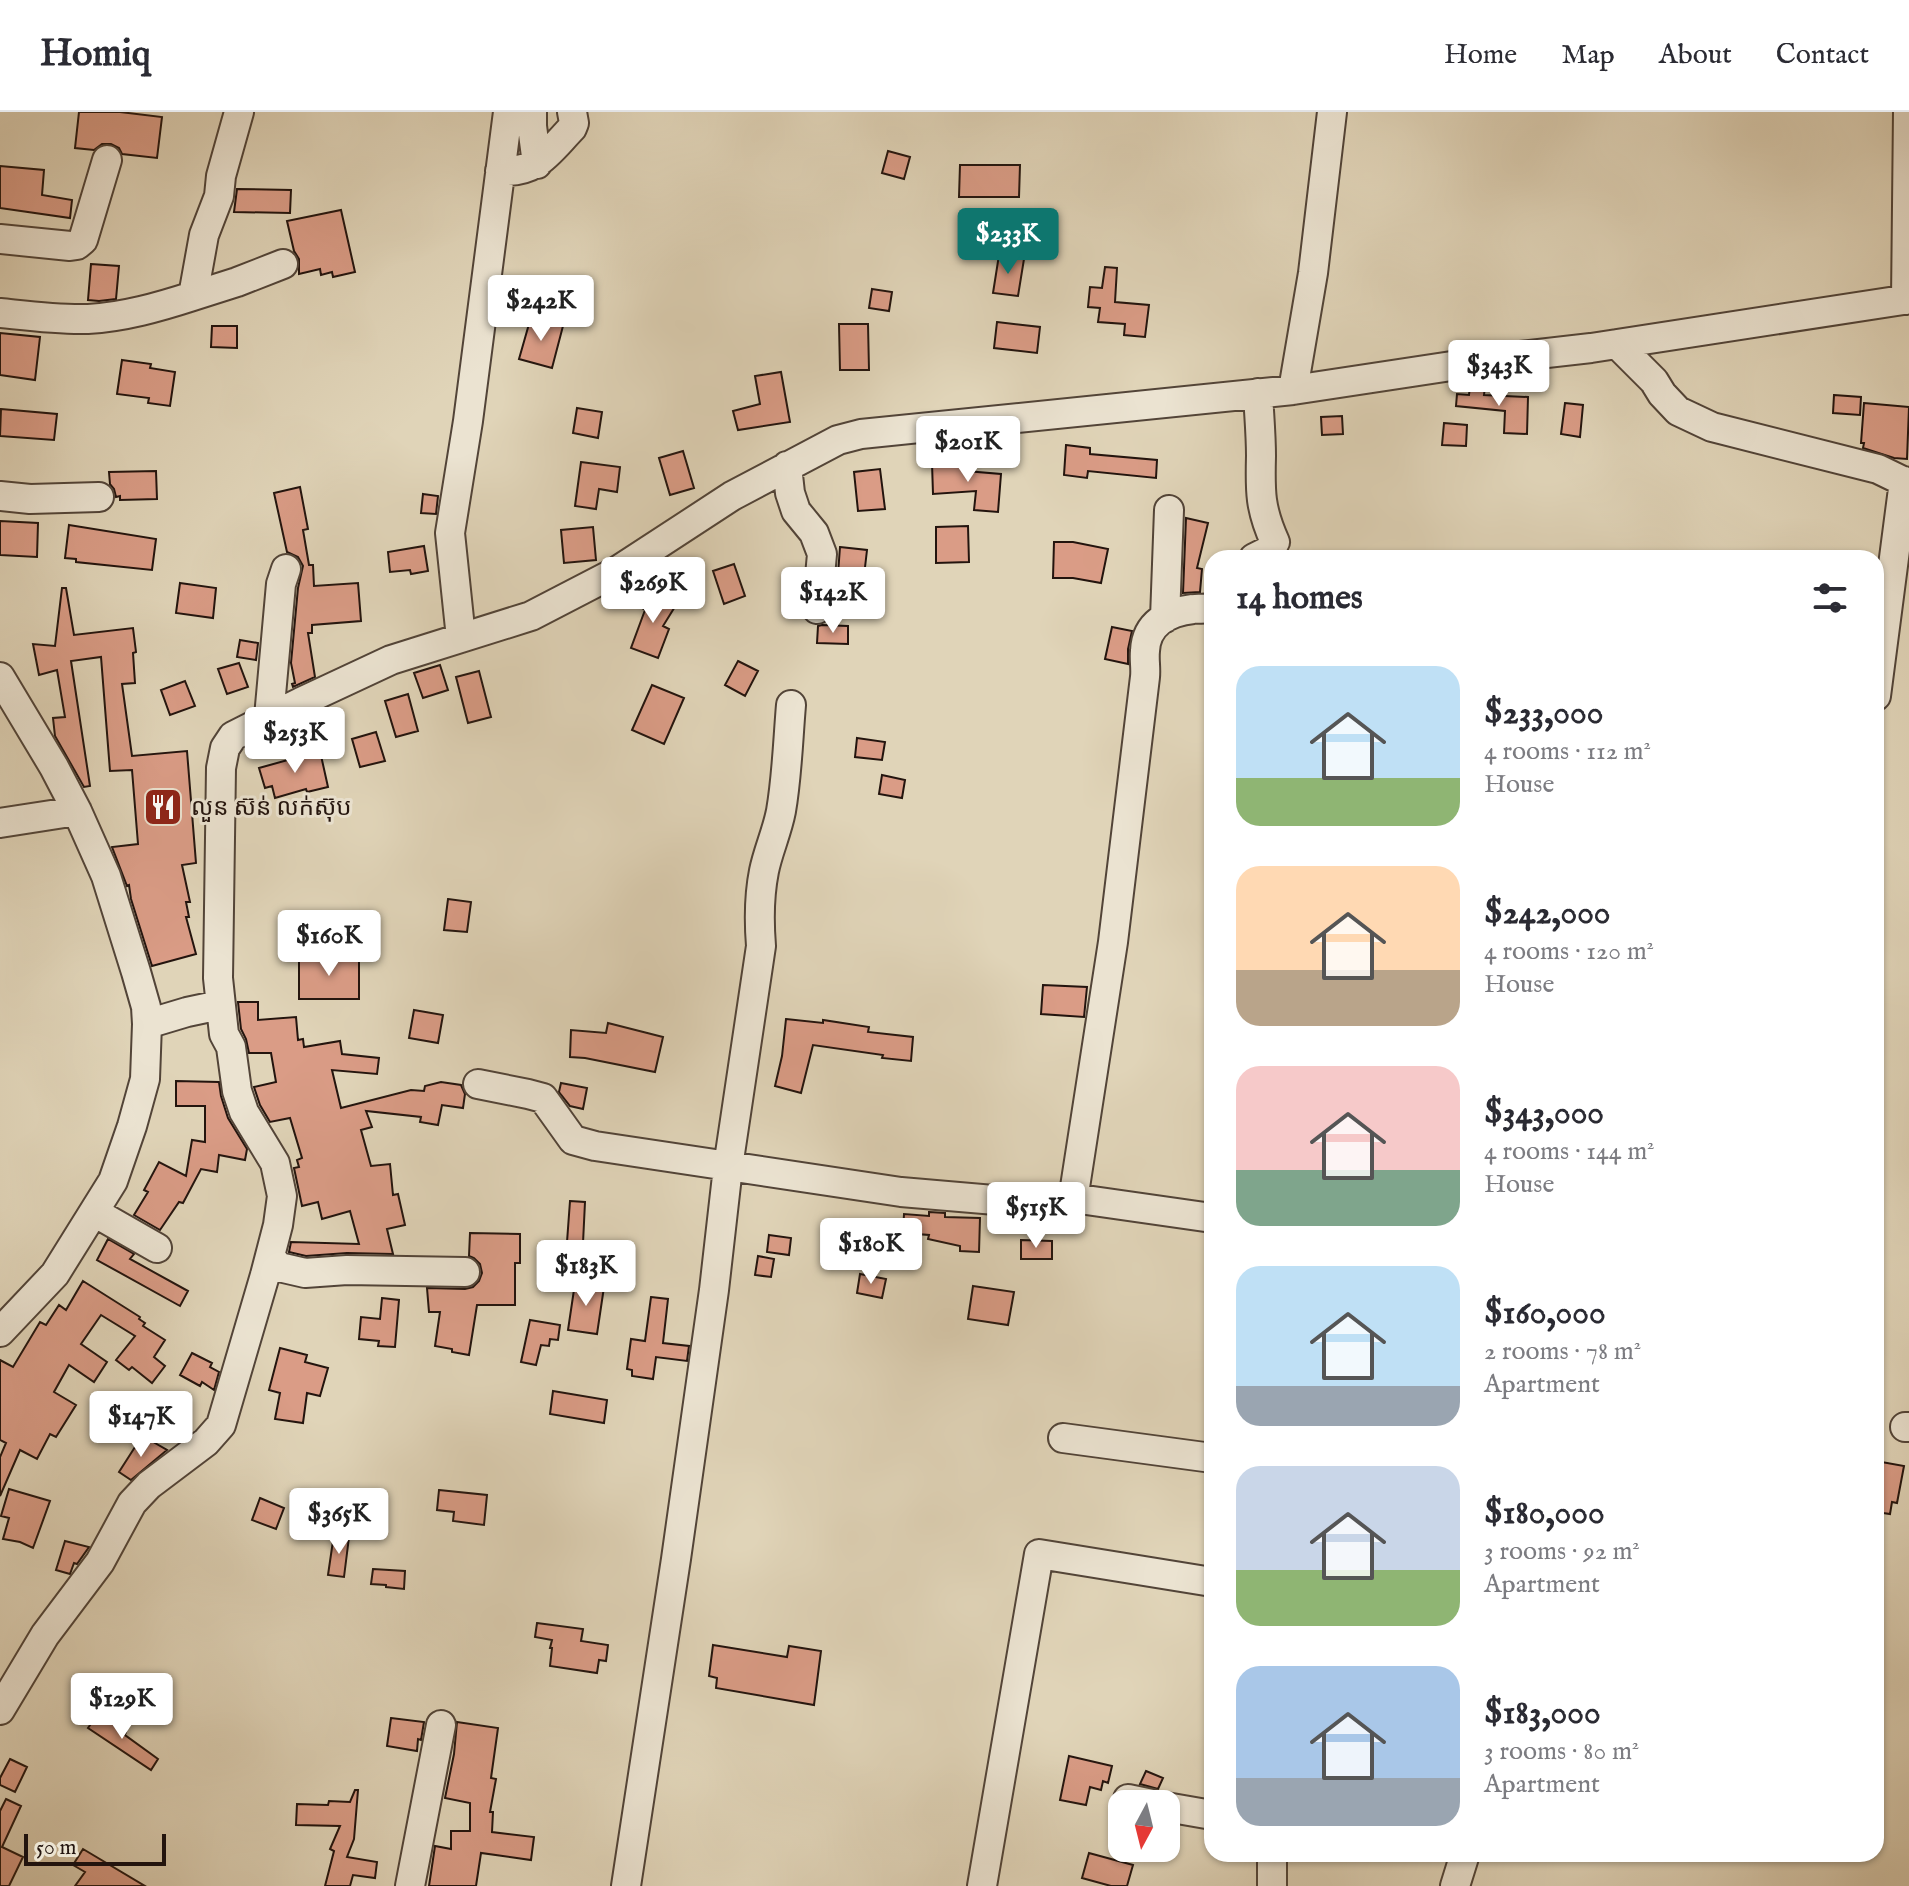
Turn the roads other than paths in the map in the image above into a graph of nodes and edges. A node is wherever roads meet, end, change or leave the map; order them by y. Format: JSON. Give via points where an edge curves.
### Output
{"nodes":[{"id":1,"x":239,"y":112,"type":"edge"},
{"id":2,"x":508,"y":112,"type":"edge"},
{"id":3,"x":532,"y":112,"type":"edge"},
{"id":4,"x":572,"y":112,"type":"edge"},
{"id":5,"x":1332,"y":112,"type":"edge"},
{"id":6,"x":1908,"y":112,"type":"edge"},
{"id":7,"x":107,"y":160,"type":"dead end"},
{"id":8,"x":537,"y":164,"type":"junction"},
{"id":9,"x":500,"y":171,"type":"junction"},
{"id":10,"x":0,"y":239,"type":"edge"},
{"id":11,"x":283,"y":264,"type":"dead end"},
{"id":12,"x":193,"y":296,"type":"junction"},
{"id":13,"x":1908,"y":300,"type":"edge"},
{"id":14,"x":0,"y":313,"type":"edge"},
{"id":15,"x":1617,"y":344,"type":"junction"},
{"id":16,"x":1293,"y":390,"type":"junction"},
{"id":17,"x":1258,"y":393,"type":"junction"},
{"id":18,"x":787,"y":466,"type":"junction"},
{"id":19,"x":1906,"y":482,"type":"edge"},
{"id":20,"x":0,"y":496,"type":"edge"},
{"id":21,"x":99,"y":497,"type":"dead end"},
{"id":22,"x":1169,"y":510,"type":"dead end"},
{"id":23,"x":1270,"y":550,"type":"edge"},
{"id":24,"x":286,"y":569,"type":"dead end"},
{"id":25,"x":817,"y":609,"type":"dead end"},
{"id":26,"x":1204,"y":609,"type":"edge"},
{"id":27,"x":1165,"y":618,"type":"junction"},
{"id":28,"x":461,"y":638,"type":"junction"},
{"id":29,"x":1884,"y":639,"type":"edge"},
{"id":30,"x":0,"y":677,"type":"edge"},
{"id":31,"x":791,"y":705,"type":"dead end"},
{"id":32,"x":269,"y":717,"type":"junction"},
{"id":33,"x":77,"y":811,"type":"junction"},
{"id":34,"x":0,"y":823,"type":"edge"},
{"id":35,"x":220,"y":1005,"type":"junction"},
{"id":36,"x":147,"y":1024,"type":"junction"},
{"id":37,"x":478,"y":1084,"type":"dead end"},
{"id":38,"x":728,"y":1167,"type":"junction"},
{"id":39,"x":1073,"y":1200,"type":"junction"},
{"id":40,"x":94,"y":1212,"type":"junction"},
{"id":41,"x":1204,"y":1217,"type":"edge"},
{"id":42,"x":157,"y":1248,"type":"dead end"},
{"id":43,"x":270,"y":1256,"type":"junction"},
{"id":44,"x":465,"y":1272,"type":"dead end"},
{"id":45,"x":0,"y":1332,"type":"edge"},
{"id":46,"x":1063,"y":1438,"type":"dead end"},
{"id":47,"x":1204,"y":1457,"type":"edge"},
{"id":48,"x":1204,"y":1581,"type":"edge"},
{"id":49,"x":0,"y":1710,"type":"edge"},
{"id":50,"x":441,"y":1725,"type":"dead end"},
{"id":51,"x":1180,"y":1809,"type":"edge"},
{"id":52,"x":1204,"y":1814,"type":"edge"},
{"id":53,"x":1272,"y":1862,"type":"edge"},
{"id":54,"x":1462,"y":1862,"type":"edge"},
{"id":55,"x":410,"y":1886,"type":"edge"},
{"id":56,"x":626,"y":1886,"type":"edge"},
{"id":57,"x":982,"y":1886,"type":"edge"},
{"id":58,"x":1272,"y":1886,"type":"edge"},
{"id":59,"x":1455,"y":1886,"type":"edge"}],
"edges":[{"from":1,"to":12,"type":"street","via":[[204,235]]},
{"from":2,"to":9,"type":"street"},
{"from":3,"to":8,"type":"street"},
{"from":4,"to":8,"type":"street","via":[[572,128]]},
{"from":5,"to":16,"type":"street"},
{"from":6,"to":13,"type":"street"},
{"from":7,"to":10,"type":"street","via":[[77,245]]},
{"from":8,"to":9,"type":"street","via":[[517,172]]},
{"from":9,"to":28,"type":"street","via":[[450,533]]},
{"from":11,"to":12,"type":"street"},
{"from":12,"to":14,"type":"street","via":[[89,319]]},
{"from":13,"to":15,"type":"street"},
{"from":15,"to":16,"type":"street"},
{"from":15,"to":19,"type":"street","via":[[1678,411],[1712,427],[1878,469]]},
{"from":16,"to":17,"type":"street"},
{"from":17,"to":18,"type":"street","via":[[861,434]]},
{"from":17,"to":23,"type":"street","via":[[1260,492],[1275,542]]},
{"from":18,"to":25,"type":"street","via":[[796,511],[814,533],[822,554]]},
{"from":18,"to":28,"type":"street","via":[[614,573],[531,616]]},
{"from":19,"to":29,"type":"street"},
{"from":20,"to":21,"type":"street"},
{"from":22,"to":27,"type":"street"},
{"from":24,"to":32,"type":"street"},
{"from":26,"to":27,"type":"street"},
{"from":27,"to":39,"type":"street","via":[[1152,627],[1145,647],[1113,942]]},
{"from":28,"to":32,"type":"street","via":[[391,660]]},
{"from":30,"to":33,"type":"street"},
{"from":31,"to":38,"type":"street","via":[[781,810],[760,896],[761,946]]},
{"from":32,"to":35,"type":"street","via":[[233,736],[221,768]]},
{"from":33,"to":34,"type":"street"},
{"from":33,"to":36,"type":"street","via":[[106,876]]},
{"from":35,"to":36,"type":"street"},
{"from":35,"to":43,"type":"street","via":[[237,1091],[275,1163],[282,1196]]},
{"from":36,"to":40,"type":"street","via":[[145,1079],[132,1126],[113,1181]]},
{"from":37,"to":38,"type":"street","via":[[543,1098],[573,1140]]},
{"from":38,"to":39,"type":"street","via":[[901,1192],[1053,1205]]},
{"from":38,"to":56,"type":"street"},
{"from":39,"to":41,"type":"street"},
{"from":40,"to":42,"type":"street"},
{"from":40,"to":45,"type":"street","via":[[55,1274]]},
{"from":43,"to":44,"type":"street","via":[[279,1267],[305,1273]]},
{"from":43,"to":49,"type":"street","via":[[221,1425],[132,1503],[100,1562],[45,1635]]},
{"from":46,"to":47,"type":"street"},
{"from":48,"to":57,"type":"street","via":[[1039,1554]]},
{"from":50,"to":55,"type":"street"},
{"from":51,"to":52,"type":"street"},
{"from":53,"to":58,"type":"street"},
{"from":54,"to":59,"type":"street"}]}
